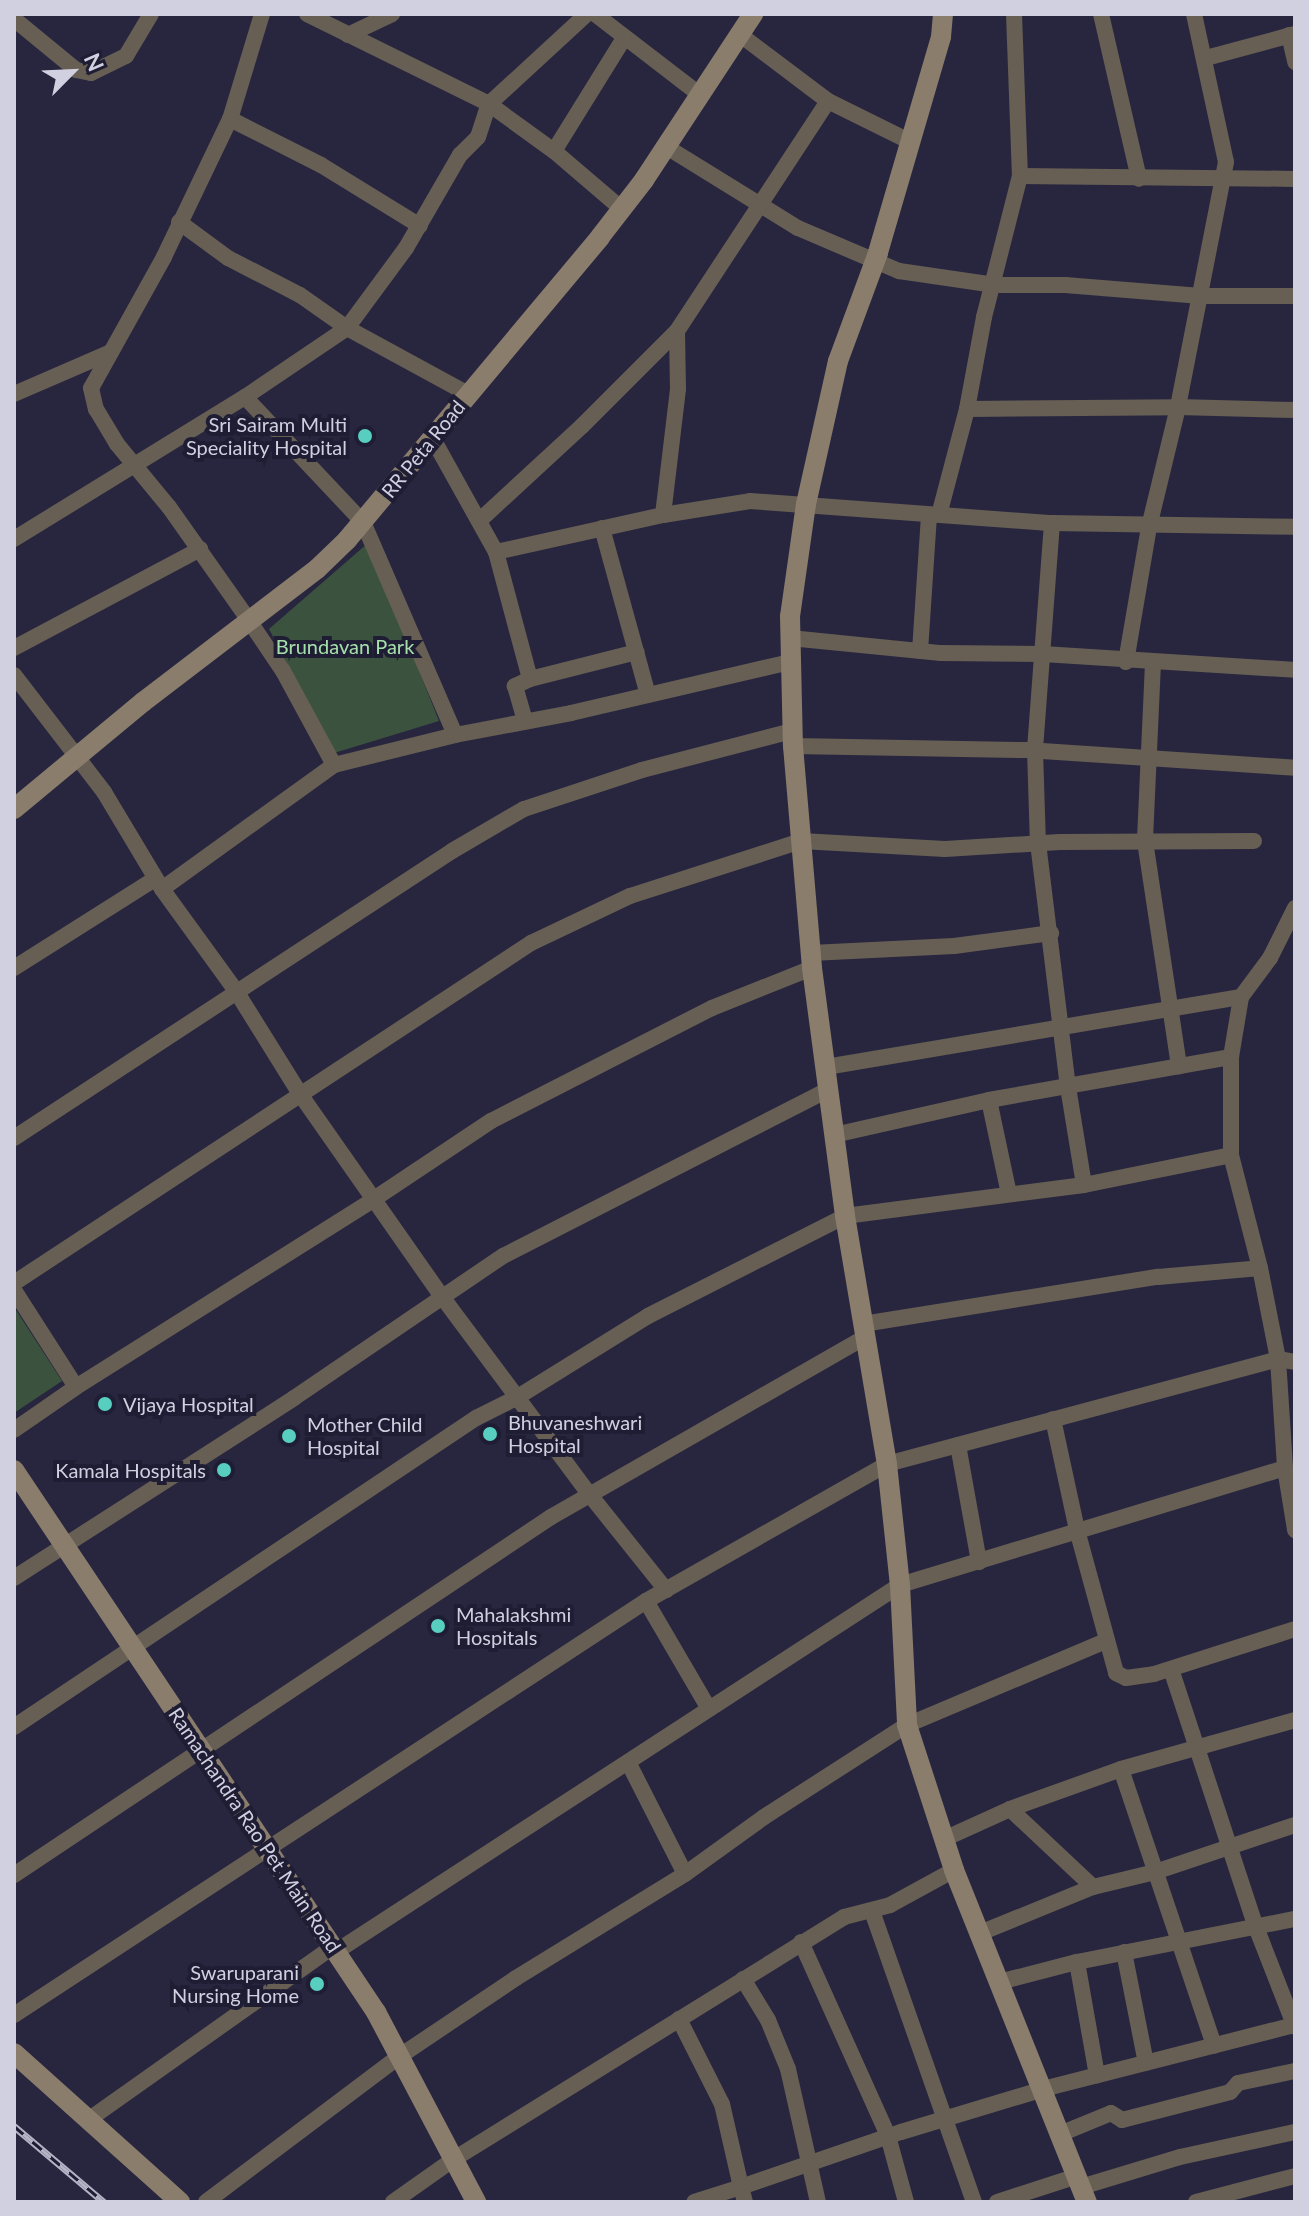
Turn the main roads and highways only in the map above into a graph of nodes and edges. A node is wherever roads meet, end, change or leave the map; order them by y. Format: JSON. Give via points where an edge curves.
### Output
{"nodes":[{"id":1,"x":753,"y":14,"type":"edge"},
{"id":2,"x":943,"y":14,"type":"edge"},
{"id":3,"x":14,"y":809,"type":"edge"},
{"id":4,"x":14,"y":1470,"type":"edge"},
{"id":5,"x":14,"y":2053,"type":"edge"},
{"id":6,"x":1081,"y":2189,"type":"edge"},
{"id":7,"x":180,"y":2202,"type":"edge"},
{"id":8,"x":476,"y":2202,"type":"edge"}],
"edges":[{"from":1,"to":3,"type":"main road","name":"RR Peta Road","via":[[622,209],[363,522],[317,569]]},
{"from":2,"to":6,"type":"main road","via":[[941,37],[876,259],[838,361],[806,504],[790,616],[792,738],[834,1135],[887,1464],[907,1725],[954,1870]]},
{"from":4,"to":8,"type":"main road","name":"Ramachandra Rao Pet Main Road","via":[[335,1949],[400,2056]]},
{"from":5,"to":7,"type":"main road"}]}
